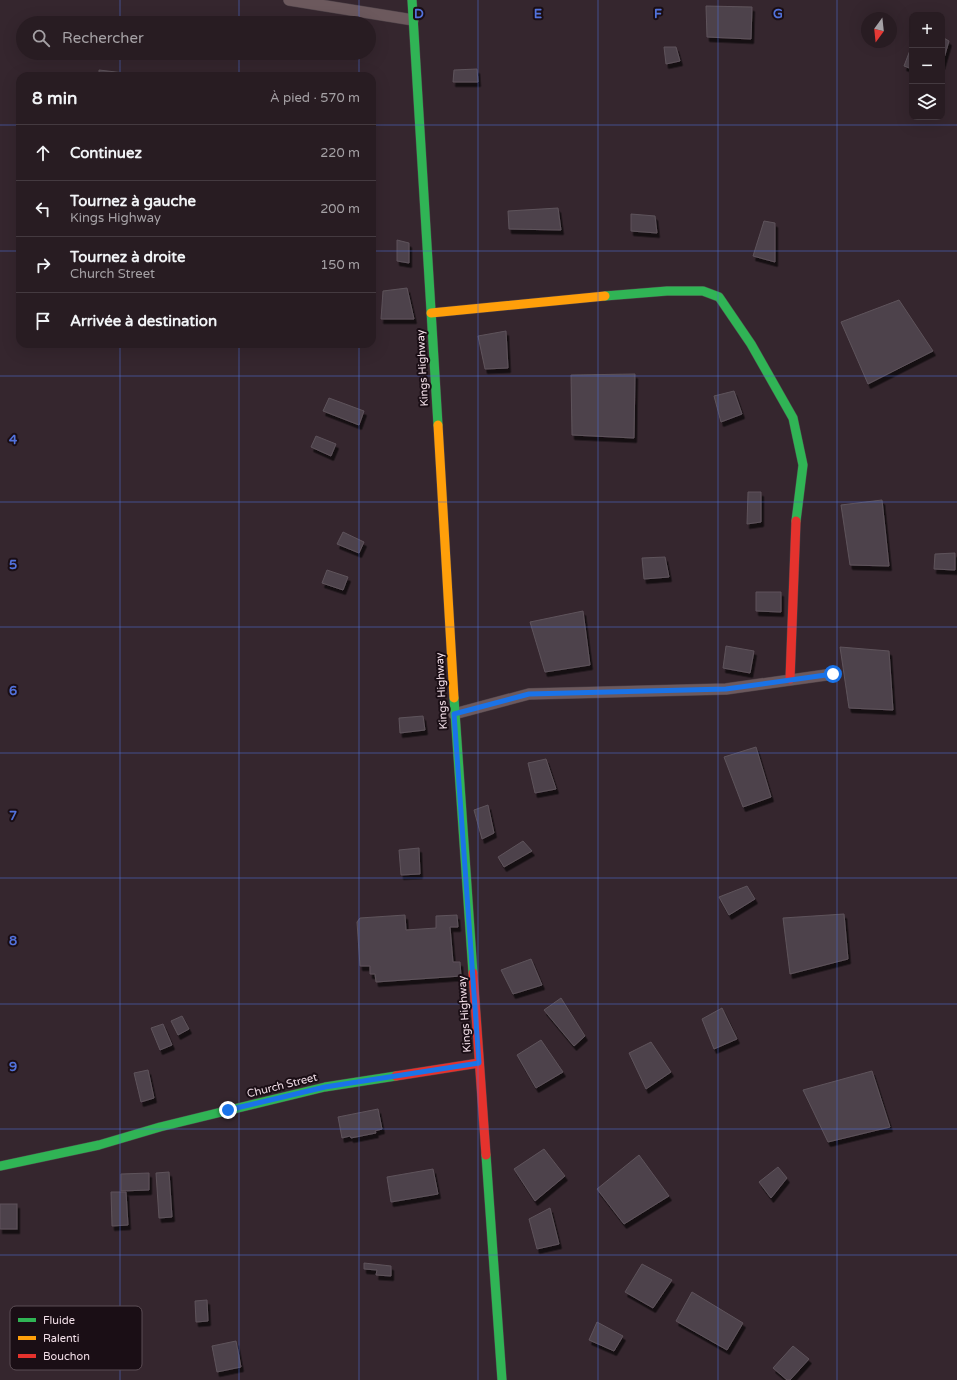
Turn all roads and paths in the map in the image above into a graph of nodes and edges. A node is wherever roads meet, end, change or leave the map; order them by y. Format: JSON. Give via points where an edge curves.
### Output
{"nodes":[{"id":1,"x":289,"y":0,"type":"edge"},
{"id":2,"x":412,"y":0,"type":"edge"},
{"id":3,"x":413,"y":20,"type":"junction"},
{"id":4,"x":431,"y":313,"type":"junction"},
{"id":5,"x":833,"y":674,"type":"dead end"},
{"id":6,"x":790,"y":679,"type":"junction"},
{"id":7,"x":454,"y":714,"type":"junction"},
{"id":8,"x":479,"y":1063,"type":"junction"},
{"id":9,"x":0,"y":1166,"type":"edge"},
{"id":10,"x":502,"y":1380,"type":"edge"}],
"edges":[{"from":1,"to":3,"type":"street"},
{"from":2,"to":3,"type":"street","name":"Kings Highway"},
{"from":3,"to":4,"type":"street","name":"Kings Highway"},
{"from":4,"to":6,"type":"street","via":[[567,298],[667,291],[703,291],[719,297],[751,344],[793,418],[803,465],[796,515]]},
{"from":4,"to":7,"type":"street","name":"Kings Highway"},
{"from":5,"to":6,"type":"street"},
{"from":6,"to":7,"type":"street","via":[[726,689],[529,694]]},
{"from":7,"to":8,"type":"street","name":"Kings Highway"},
{"from":8,"to":9,"type":"street","name":"Church Street","via":[[325,1087],[99,1145]]},
{"from":8,"to":10,"type":"street","name":"Kings Highway"}]}
